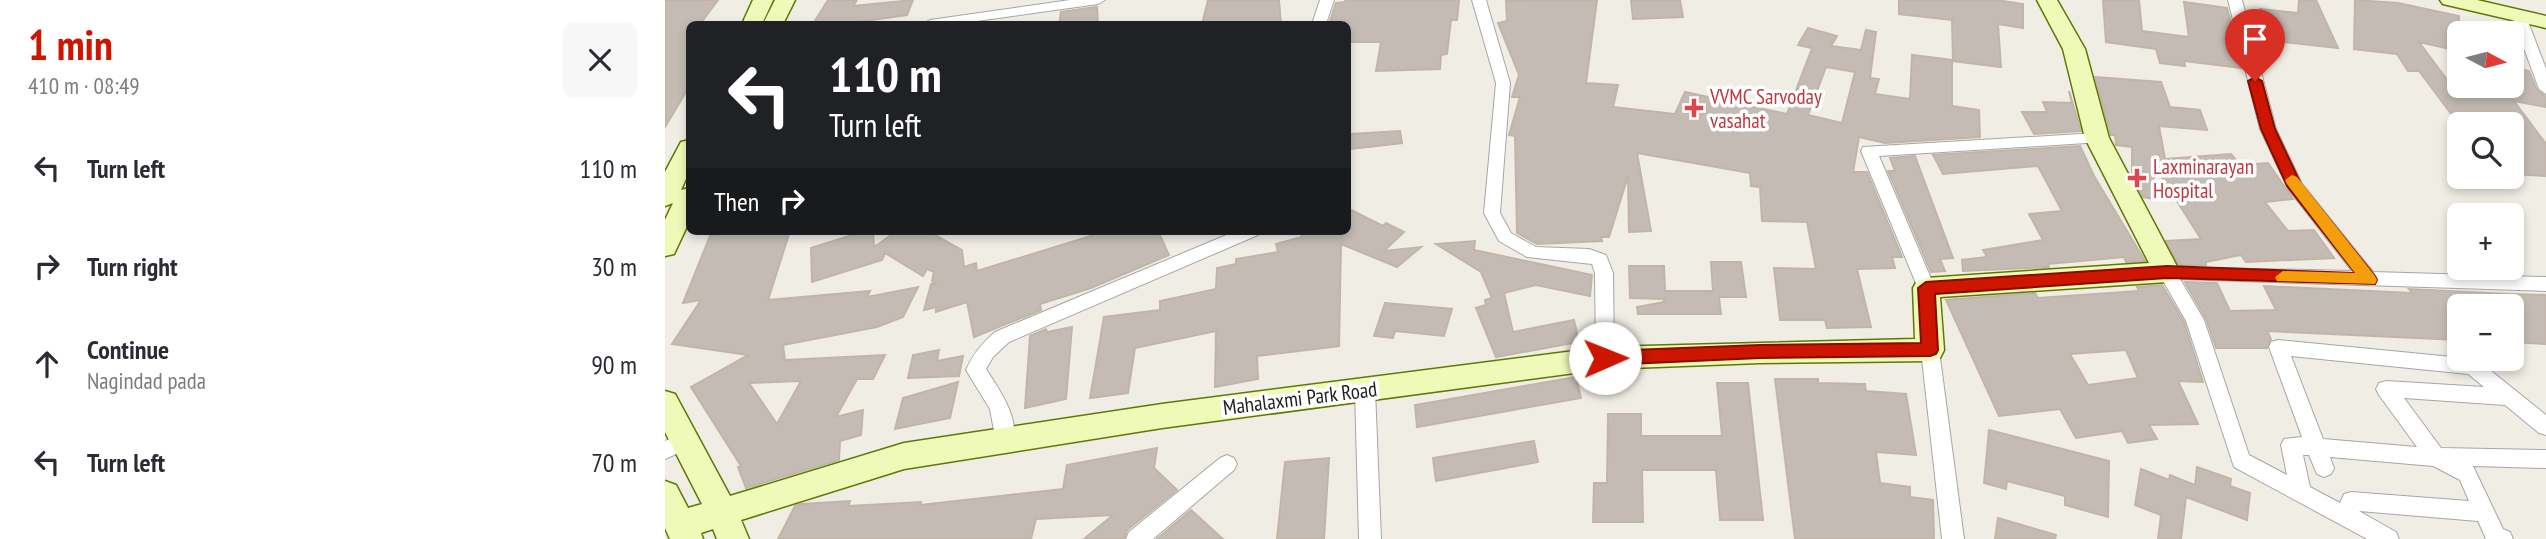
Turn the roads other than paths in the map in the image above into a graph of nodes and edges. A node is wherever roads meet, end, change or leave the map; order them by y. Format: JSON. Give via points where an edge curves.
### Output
{"nodes":[{"id":1,"x":764,"y":0,"type":"edge"},
{"id":2,"x":785,"y":0,"type":"edge"},
{"id":3,"x":1098,"y":0,"type":"edge"},
{"id":4,"x":1327,"y":0,"type":"edge"},
{"id":5,"x":1479,"y":0,"type":"edge"},
{"id":6,"x":2047,"y":0,"type":"edge"},
{"id":7,"x":2235,"y":0,"type":"edge"},
{"id":8,"x":2449,"y":0,"type":"edge"},
{"id":9,"x":2519,"y":16,"type":"junction"},
{"id":10,"x":754,"y":21,"type":"edge"},
{"id":11,"x":774,"y":21,"type":"edge"},
{"id":12,"x":951,"y":21,"type":"edge"},
{"id":13,"x":1320,"y":21,"type":"edge"},
{"id":14,"x":2546,"y":22,"type":"edge"},
{"id":15,"x":2546,"y":89,"type":"edge"},
{"id":16,"x":2097,"y":138,"type":"junction"},
{"id":17,"x":686,"y":152,"type":"edge"},
{"id":18,"x":671,"y":172,"type":"edge"},
{"id":19,"x":665,"y":197,"type":"edge"},
{"id":20,"x":686,"y":202,"type":"edge"},
{"id":21,"x":1243,"y":235,"type":"edge"},
{"id":22,"x":665,"y":247,"type":"edge"},
{"id":23,"x":2167,"y":272,"type":"junction"},
{"id":24,"x":2369,"y":280,"type":"junction"},
{"id":25,"x":2546,"y":284,"type":"edge"},
{"id":26,"x":1926,"y":288,"type":"junction"},
{"id":27,"x":1930,"y":350,"type":"junction"},
{"id":28,"x":1605,"y":358,"type":"junction"},
{"id":29,"x":1365,"y":390,"type":"junction"},
{"id":30,"x":2511,"y":397,"type":"junction"},
{"id":31,"x":665,"y":403,"type":"edge"},
{"id":32,"x":2546,"y":427,"type":"edge"},
{"id":33,"x":1004,"y":441,"type":"junction"},
{"id":34,"x":675,"y":445,"type":"edge"},
{"id":35,"x":2317,"y":448,"type":"junction"},
{"id":36,"x":2436,"y":457,"type":"junction"},
{"id":37,"x":2546,"y":459,"type":"edge"},
{"id":38,"x":1227,"y":464,"type":"dead end"},
{"id":39,"x":2324,"y":468,"type":"dead end"},
{"id":40,"x":2301,"y":493,"type":"junction"},
{"id":41,"x":665,"y":495,"type":"edge"},
{"id":42,"x":2485,"y":513,"type":"junction"},
{"id":43,"x":2347,"y":517,"type":"junction"},
{"id":44,"x":727,"y":526,"type":"edge"},
{"id":45,"x":684,"y":532,"type":"edge"},
{"id":46,"x":1137,"y":539,"type":"edge"},
{"id":47,"x":1370,"y":539,"type":"edge"},
{"id":48,"x":1953,"y":539,"type":"edge"},
{"id":49,"x":2388,"y":539,"type":"edge"},
{"id":50,"x":2502,"y":539,"type":"edge"}],
"edges":[{"from":1,"to":10,"type":"street"},
{"from":2,"to":11,"type":"street"},
{"from":3,"to":12,"type":"street"},
{"from":4,"to":13,"type":"street"},
{"from":5,"to":28,"type":"street","via":[[1503,83],[1492,213],[1505,237],[1533,253],[1589,255],[1600,260],[1605,273]]},
{"from":6,"to":16,"type":"street","via":[[2074,49]]},
{"from":7,"to":24,"type":"street","via":[[2268,129],[2295,186]]},
{"from":8,"to":9,"type":"street"},
{"from":9,"to":14,"type":"street"},
{"from":9,"to":15,"type":"street"},
{"from":16,"to":23,"type":"street"},
{"from":16,"to":26,"type":"street","via":[[1869,151]]},
{"from":17,"to":18,"type":"street"},
{"from":18,"to":19,"type":"street"},
{"from":20,"to":22,"type":"street"},
{"from":21,"to":33,"type":"street","via":[[1002,337],[988,348],[976,370],[1000,408]]},
{"from":23,"to":24,"type":"street"},
{"from":23,"to":26,"type":"street"},
{"from":23,"to":40,"type":"street","via":[[2195,320],[2241,461]]},
{"from":24,"to":25,"type":"street"},
{"from":26,"to":27,"type":"street"},
{"from":27,"to":28,"type":"street","name":"Mahalaxmi Park Road"},
{"from":27,"to":48,"type":"street"},
{"from":28,"to":29,"type":"street","name":"Mahalaxmi Park Road"},
{"from":29,"to":33,"type":"street","name":"Mahalaxmi Park Road"},
{"from":29,"to":47,"type":"street"},
{"from":30,"to":32,"type":"street"},
{"from":30,"to":35,"type":"street","via":[[2473,367],[2278,346]]},
{"from":30,"to":36,"type":"street","via":[[2386,389]]},
{"from":31,"to":34,"type":"street"},
{"from":33,"to":44,"type":"street","name":"Mahalaxmi Park Road","via":[[904,456]]},
{"from":34,"to":44,"type":"street"},
{"from":35,"to":36,"type":"street"},
{"from":35,"to":39,"type":"street"},
{"from":35,"to":40,"type":"street","via":[[2291,445]]},
{"from":36,"to":37,"type":"street"},
{"from":36,"to":42,"type":"street","via":[[2467,474]]},
{"from":38,"to":46,"type":"street"},
{"from":40,"to":43,"type":"street"},
{"from":41,"to":45,"type":"street"},
{"from":42,"to":43,"type":"street","via":[[2351,502]]},
{"from":42,"to":50,"type":"street","via":[[2496,538]]},
{"from":43,"to":49,"type":"street"},
{"from":44,"to":45,"type":"street","name":"Mahalaxmi Park Road"}]}
